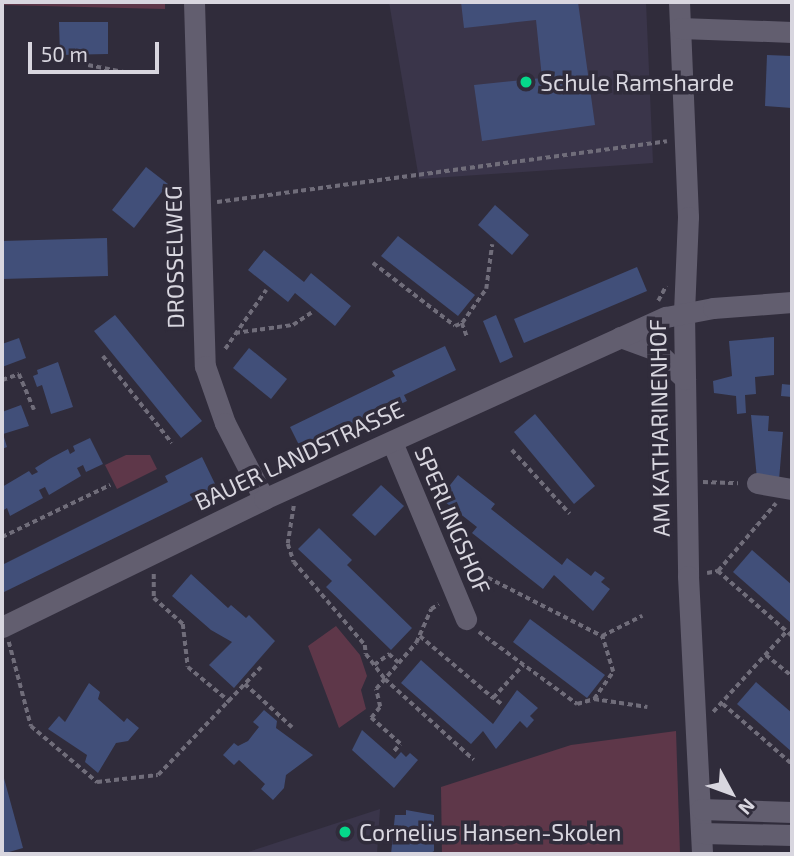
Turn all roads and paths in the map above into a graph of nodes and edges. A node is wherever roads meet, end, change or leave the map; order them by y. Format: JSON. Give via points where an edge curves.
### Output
{"nodes":[{"id":1,"x":194,"y":2,"type":"edge"},
{"id":2,"x":679,"y":2,"type":"edge"},
{"id":3,"x":680,"y":27,"type":"junction"},
{"id":4,"x":792,"y":32,"type":"edge"},
{"id":5,"x":88,"y":65,"type":"dead end"},
{"id":6,"x":123,"y":72,"type":"dead end"},
{"id":7,"x":667,"y":141,"type":"dead end"},
{"id":8,"x":201,"y":205,"type":"junction"},
{"id":9,"x":492,"y":244,"type":"dead end"},
{"id":10,"x":373,"y":263,"type":"dead end"},
{"id":11,"x":266,"y":290,"type":"dead end"},
{"id":12,"x":792,"y":302,"type":"edge"},
{"id":13,"x":311,"y":313,"type":"dead end"},
{"id":14,"x":684,"y":313,"type":"junction"},
{"id":15,"x":462,"y":323,"type":"junction"},
{"id":16,"x":235,"y":333,"type":"junction"},
{"id":17,"x":467,"y":337,"type":"dead end"},
{"id":18,"x":620,"y":337,"type":"junction"},
{"id":19,"x":103,"y":356,"type":"dead end"},
{"id":20,"x":205,"y":366,"type":"junction"},
{"id":21,"x":685,"y":379,"type":"junction"},
{"id":22,"x":2,"y":380,"type":"edge"},
{"id":23,"x":34,"y":410,"type":"dead end"},
{"id":24,"x":392,"y":442,"type":"junction"},
{"id":25,"x":172,"y":443,"type":"dead end"},
{"id":26,"x":512,"y":450,"type":"dead end"},
{"id":27,"x":687,"y":481,"type":"junction"},
{"id":28,"x":757,"y":482,"type":"joint"},
{"id":29,"x":110,"y":485,"type":"dead end"},
{"id":30,"x":294,"y":486,"type":"junction"},
{"id":31,"x":787,"y":489,"type":"edge"},
{"id":32,"x":264,"y":499,"type":"junction"},
{"id":33,"x":570,"y":514,"type":"dead end"},
{"id":34,"x":2,"y":537,"type":"edge"},
{"id":35,"x":718,"y":571,"type":"junction"},
{"id":36,"x":447,"y":574,"type":"junction"},
{"id":37,"x":688,"y":576,"type":"junction"},
{"id":38,"x":157,"y":580,"type":"dead end"},
{"id":39,"x":456,"y":595,"type":"junction"},
{"id":40,"x":642,"y":616,"type":"dead end"},
{"id":41,"x":466,"y":619,"type":"joint"},
{"id":42,"x":3,"y":627,"type":"edge"},
{"id":43,"x":787,"y":631,"type":"junction"},
{"id":44,"x":420,"y":636,"type":"junction"},
{"id":45,"x":602,"y":636,"type":"junction"},
{"id":46,"x":792,"y":636,"type":"edge"},
{"id":47,"x":766,"y":655,"type":"junction"},
{"id":48,"x":398,"y":663,"type":"junction"},
{"id":49,"x":374,"y":665,"type":"junction"},
{"id":50,"x":523,"y":665,"type":"junction"},
{"id":51,"x":261,"y":667,"type":"dead end"},
{"id":52,"x":792,"y":677,"type":"edge"},
{"id":53,"x":385,"y":679,"type":"junction"},
{"id":54,"x":245,"y":684,"type":"junction"},
{"id":55,"x":493,"y":698,"type":"junction"},
{"id":56,"x":594,"y":699,"type":"junction"},
{"id":57,"x":230,"y":702,"type":"junction"},
{"id":58,"x":501,"y":704,"type":"dead end"},
{"id":59,"x":723,"y":704,"type":"junction"},
{"id":60,"x":647,"y":707,"type":"dead end"},
{"id":61,"x":696,"y":725,"type":"junction"},
{"id":62,"x":292,"y":727,"type":"dead end"},
{"id":63,"x":394,"y":751,"type":"dead end"},
{"id":64,"x":474,"y":760,"type":"dead end"},
{"id":65,"x":792,"y":764,"type":"edge"},
{"id":66,"x":701,"y":809,"type":"junction"},
{"id":67,"x":792,"y":812,"type":"edge"},
{"id":68,"x":792,"y":835,"type":"edge"},
{"id":69,"x":702,"y":844,"type":"edge"}],
"edges":[{"from":1,"to":8,"type":"street","name":"DROSSELWEG"},
{"from":2,"to":3,"type":"street","name":"AM KATHARINENHOF"},
{"from":3,"to":4,"type":"street"},
{"from":3,"to":14,"type":"street","name":"AM KATHARINENHOF","via":[[688,217]]},
{"from":5,"to":6,"type":"path"},
{"from":7,"to":8,"type":"path"},
{"from":8,"to":20,"type":"street","name":"DROSSELWEG"},
{"from":9,"to":15,"type":"path","via":[[486,289],[479,305]]},
{"from":10,"to":15,"type":"path","via":[[454,326]]},
{"from":11,"to":16,"type":"path"},
{"from":12,"to":14,"type":"street","name":"BAUER LANDSTRASSE"},
{"from":13,"to":16,"type":"path","via":[[293,325]]},
{"from":14,"to":18,"type":"street","name":"BAUER LANDSTRASSE"},
{"from":14,"to":21,"type":"street","name":"AM KATHARINENHOF"},
{"from":15,"to":17,"type":"path"},
{"from":16,"to":20,"type":"path","via":[[218,358]]},
{"from":18,"to":21,"type":"street","via":[[655,350]]},
{"from":18,"to":24,"type":"street","name":"BAUER LANDSTRASSE"},
{"from":19,"to":25,"type":"path"},
{"from":20,"to":32,"type":"street","name":"DROSSELWEG","via":[[225,424]]},
{"from":21,"to":27,"type":"street","name":"AM KATHARINENHOF"},
{"from":22,"to":23,"type":"path","via":[[19,374]]},
{"from":24,"to":30,"type":"street","name":"BAUER LANDSTRASSE"},
{"from":24,"to":36,"type":"street","name":"SPERLINGSHOF"},
{"from":26,"to":33,"type":"path"},
{"from":27,"to":28,"type":"path"},
{"from":27,"to":37,"type":"street","name":"AM KATHARINENHOF"},
{"from":28,"to":31,"type":"street"},
{"from":29,"to":34,"type":"path"},
{"from":30,"to":32,"type":"street","name":"BAUER LANDSTRASSE"},
{"from":30,"to":49,"type":"path","via":[[299,499],[292,510],[290,554],[366,645]]},
{"from":31,"to":35,"type":"path"},
{"from":32,"to":42,"type":"street","name":"BAUER LANDSTRASSE"},
{"from":35,"to":37,"type":"path"},
{"from":35,"to":43,"type":"path"},
{"from":36,"to":39,"type":"street","name":"SPERLINGSHOF"},
{"from":36,"to":45,"type":"path","via":[[466,566]]},
{"from":37,"to":61,"type":"street","name":"AM KATHARINENHOF"},
{"from":38,"to":57,"type":"path","via":[[154,598],[183,624],[188,667]]},
{"from":39,"to":41,"type":"street","name":"SPERLINGSHOF"},
{"from":39,"to":44,"type":"path","via":[[430,609]]},
{"from":40,"to":45,"type":"path"},
{"from":41,"to":50,"type":"path"},
{"from":42,"to":57,"type":"path","via":[[31,726],[97,782],[159,775]]},
{"from":43,"to":46,"type":"path"},
{"from":43,"to":47,"type":"path"},
{"from":44,"to":48,"type":"path"},
{"from":44,"to":55,"type":"path"},
{"from":45,"to":56,"type":"path","via":[[613,672]]},
{"from":47,"to":52,"type":"path"},
{"from":47,"to":59,"type":"path"},
{"from":48,"to":49,"type":"path","via":[[389,654]]},
{"from":48,"to":53,"type":"path"},
{"from":49,"to":53,"type":"path"},
{"from":50,"to":55,"type":"path"},
{"from":50,"to":56,"type":"path","via":[[577,704]]},
{"from":51,"to":54,"type":"path"},
{"from":53,"to":63,"type":"path","via":[[376,690],[380,708],[371,718],[400,744]]},
{"from":53,"to":64,"type":"path"},
{"from":54,"to":57,"type":"path"},
{"from":54,"to":62,"type":"path"},
{"from":55,"to":58,"type":"path"},
{"from":56,"to":60,"type":"path"},
{"from":59,"to":61,"type":"path"},
{"from":59,"to":65,"type":"path"},
{"from":61,"to":66,"type":"street","name":"AM KATHARINENHOF"},
{"from":66,"to":67,"type":"street"},
{"from":66,"to":69,"type":"street","name":"AM KATHARINENHOF"},
{"from":68,"to":69,"type":"street"}]}
